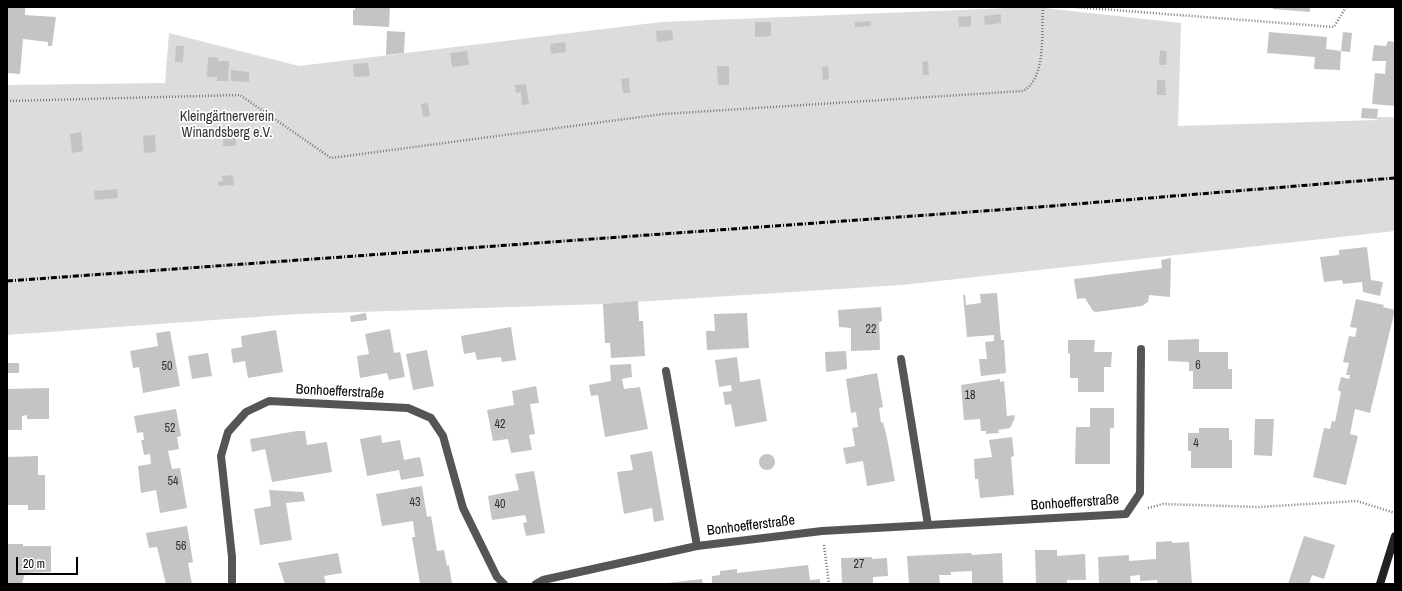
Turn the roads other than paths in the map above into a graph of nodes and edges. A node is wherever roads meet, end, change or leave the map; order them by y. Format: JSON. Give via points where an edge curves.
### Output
{"nodes":[{"id":1,"x":1141,"y":348,"type":"dead end"},
{"id":2,"x":901,"y":359,"type":"dead end"},
{"id":3,"x":666,"y":371,"type":"dead end"},
{"id":4,"x":928,"y":525,"type":"junction"},
{"id":5,"x":1395,"y":536,"type":"edge"},
{"id":6,"x":697,"y":546,"type":"junction"},
{"id":7,"x":232,"y":584,"type":"edge"},
{"id":8,"x":504,"y":584,"type":"edge"},
{"id":9,"x":536,"y":584,"type":"edge"},
{"id":10,"x":1380,"y":584,"type":"edge"}],
"edges":[{"from":1,"to":4,"type":"street","name":"Bonhoefferstraße","via":[[1140,493],[1126,514]]},
{"from":2,"to":4,"type":"street"},
{"from":3,"to":6,"type":"street","name":"Bonhoefferstraße"},
{"from":4,"to":6,"type":"street","name":"Bonhoefferstraße","via":[[822,530]]},
{"from":5,"to":10,"type":"main road"},
{"from":6,"to":9,"type":"street","name":"Bonhoefferstraße","via":[[543,580]]},
{"from":7,"to":8,"type":"street","name":"Bonhoefferstraße","via":[[232,557],[221,456],[228,432],[246,412],[269,401],[408,408],[431,418],[443,436],[463,508],[497,577]]}]}
